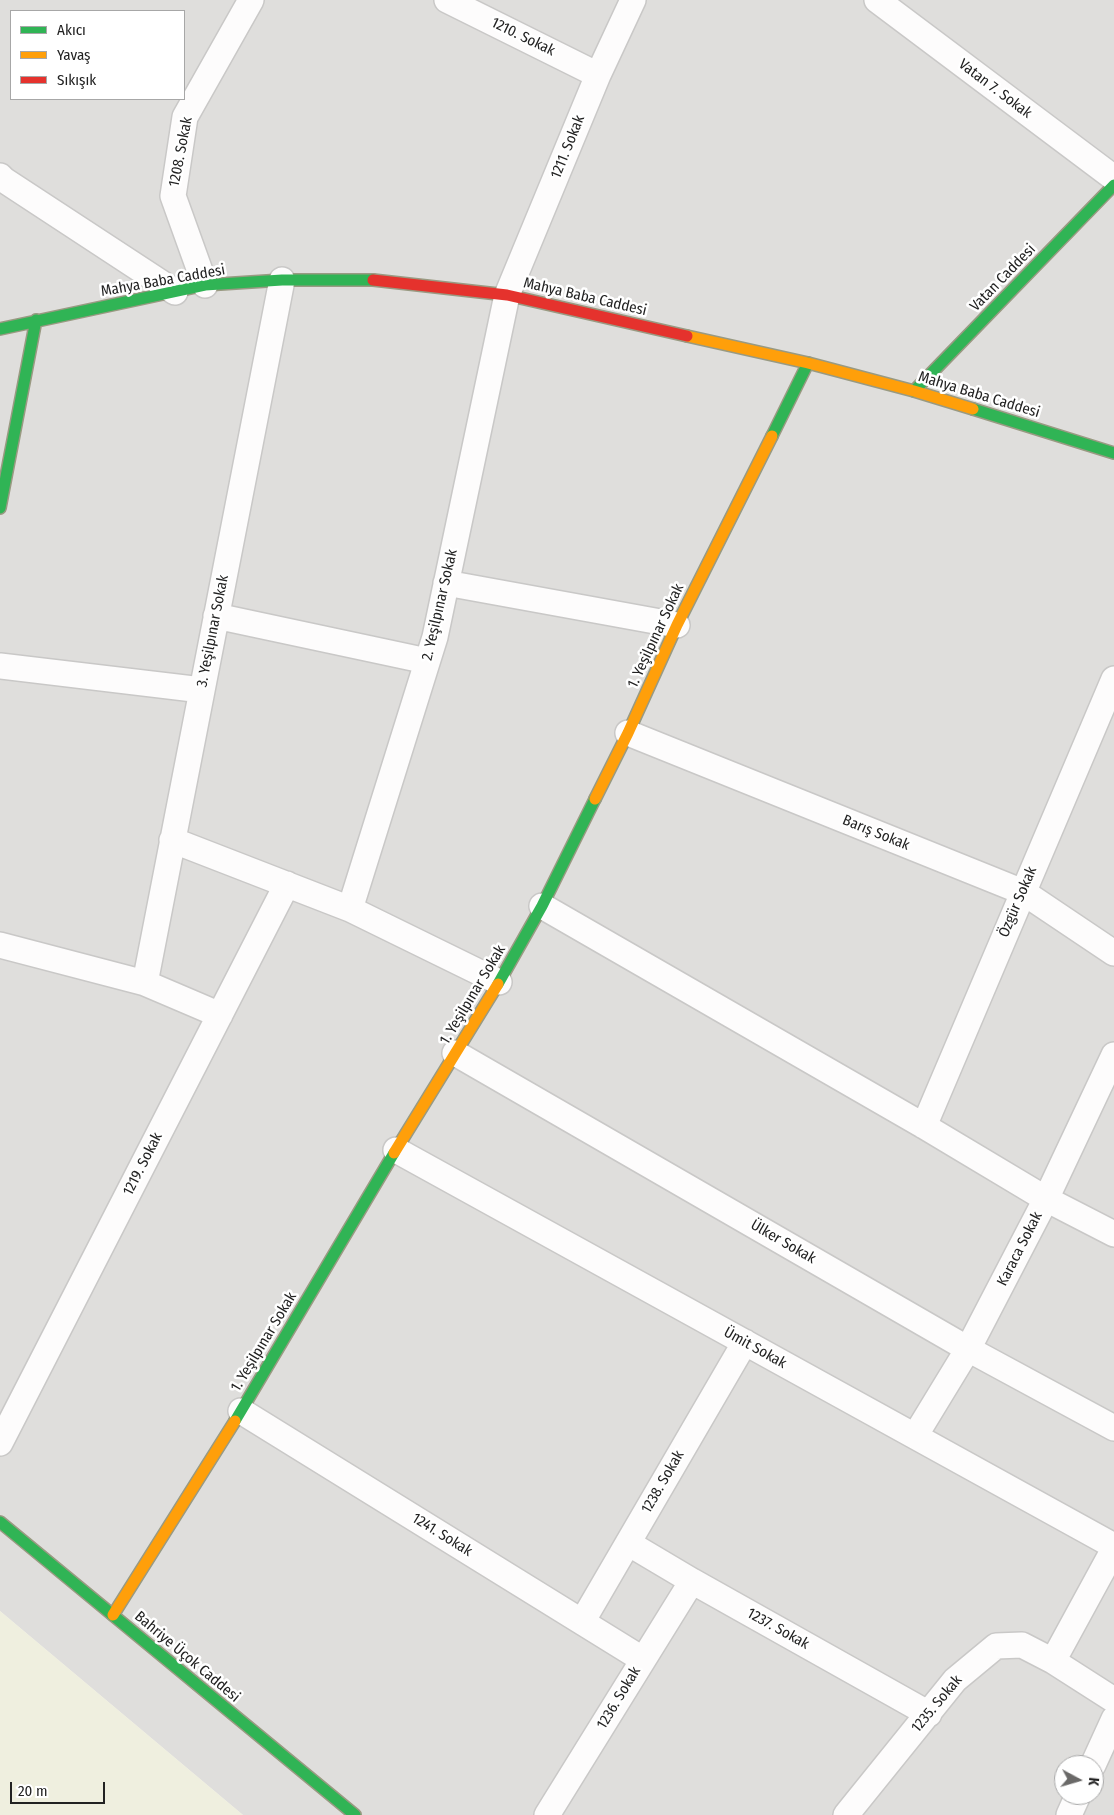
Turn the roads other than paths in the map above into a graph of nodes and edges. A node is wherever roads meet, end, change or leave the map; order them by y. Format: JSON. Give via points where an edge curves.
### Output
{"nodes":[{"id":1,"x":251,"y":0,"type":"edge"},
{"id":2,"x":447,"y":0,"type":"edge"},
{"id":3,"x":633,"y":0,"type":"edge"},
{"id":4,"x":877,"y":0,"type":"edge"},
{"id":5,"x":598,"y":74,"type":"junction"},
{"id":6,"x":0,"y":176,"type":"edge"},
{"id":7,"x":1114,"y":178,"type":"edge"},
{"id":8,"x":1114,"y":185,"type":"edge"},
{"id":9,"x":282,"y":280,"type":"junction"},
{"id":10,"x":205,"y":285,"type":"junction"},
{"id":11,"x":175,"y":292,"type":"junction"},
{"id":12,"x":507,"y":295,"type":"junction"},
{"id":13,"x":36,"y":320,"type":"junction"},
{"id":14,"x":0,"y":328,"type":"edge"},
{"id":15,"x":808,"y":363,"type":"junction"},
{"id":16,"x":914,"y":391,"type":"junction"},
{"id":17,"x":1114,"y":453,"type":"edge"},
{"id":18,"x":0,"y":508,"type":"edge"},
{"id":19,"x":446,"y":584,"type":"junction"},
{"id":20,"x":216,"y":616,"type":"junction"},
{"id":21,"x":677,"y":624,"type":"junction"},
{"id":22,"x":427,"y":661,"type":"junction"},
{"id":23,"x":0,"y":666,"type":"edge"},
{"id":24,"x":1114,"y":679,"type":"edge"},
{"id":25,"x":202,"y":690,"type":"junction"},
{"id":26,"x":628,"y":733,"type":"junction"},
{"id":27,"x":172,"y":840,"type":"junction"},
{"id":28,"x":287,"y":884,"type":"junction"},
{"id":29,"x":1022,"y":892,"type":"junction"},
{"id":30,"x":542,"y":906,"type":"junction"},
{"id":31,"x":350,"y":909,"type":"junction"},
{"id":32,"x":0,"y":946,"type":"edge"},
{"id":33,"x":1114,"y":952,"type":"edge"},
{"id":34,"x":145,"y":982,"type":"junction"},
{"id":35,"x":499,"y":982,"type":"junction"},
{"id":36,"x":220,"y":1015,"type":"junction"},
{"id":37,"x":455,"y":1053,"type":"junction"},
{"id":38,"x":1114,"y":1055,"type":"edge"},
{"id":39,"x":924,"y":1126,"type":"junction"},
{"id":40,"x":396,"y":1150,"type":"junction"},
{"id":41,"x":1046,"y":1199,"type":"junction"},
{"id":42,"x":1114,"y":1234,"type":"edge"},
{"id":43,"x":745,"y":1342,"type":"junction"},
{"id":44,"x":968,"y":1349,"type":"junction"},
{"id":45,"x":241,"y":1411,"type":"junction"},
{"id":46,"x":1114,"y":1428,"type":"edge"},
{"id":47,"x":915,"y":1436,"type":"junction"},
{"id":48,"x":0,"y":1443,"type":"edge"},
{"id":49,"x":0,"y":1522,"type":"edge"},
{"id":50,"x":628,"y":1543,"type":"junction"},
{"id":51,"x":1114,"y":1547,"type":"edge"},
{"id":52,"x":692,"y":1581,"type":"junction"},
{"id":53,"x":113,"y":1615,"type":"junction"},
{"id":54,"x":582,"y":1622,"type":"junction"},
{"id":55,"x":642,"y":1659,"type":"junction"},
{"id":56,"x":1053,"y":1661,"type":"junction"},
{"id":57,"x":1114,"y":1700,"type":"edge"},
{"id":58,"x":929,"y":1714,"type":"junction"},
{"id":59,"x":1114,"y":1719,"type":"edge"},
{"id":60,"x":1097,"y":1755,"type":"edge"},
{"id":61,"x":355,"y":1815,"type":"edge"},
{"id":62,"x":547,"y":1815,"type":"edge"},
{"id":63,"x":846,"y":1815,"type":"edge"}],
"edges":[{"from":1,"to":10,"type":"street","name":"1208. Sokak","via":[[185,117],[173,196]]},
{"from":2,"to":5,"type":"street","name":"1210. Sokak"},
{"from":3,"to":5,"type":"street","name":"1211. Sokak"},
{"from":4,"to":7,"type":"street","name":"Vatan 7. Sokak"},
{"from":5,"to":12,"type":"street","name":"1211. Sokak"},
{"from":6,"to":11,"type":"street"},
{"from":8,"to":16,"type":"street","name":"Vatan Caddesi"},
{"from":9,"to":10,"type":"street","name":"Mahya Baba Caddesi"},
{"from":9,"to":12,"type":"street","name":"Mahya Baba Caddesi","via":[[368,280]]},
{"from":9,"to":20,"type":"street","name":"3. Yeşilpınar Sokak"},
{"from":10,"to":11,"type":"street","name":"Mahya Baba Caddesi"},
{"from":11,"to":13,"type":"street","name":"Mahya Baba Caddesi"},
{"from":12,"to":15,"type":"street","name":"Mahya Baba Caddesi"},
{"from":12,"to":19,"type":"street","name":"2. Yeşilpınar Sokak"},
{"from":13,"to":14,"type":"street","name":"Mahya Baba Caddesi"},
{"from":13,"to":18,"type":"street"},
{"from":15,"to":16,"type":"street","name":"Mahya Baba Caddesi"},
{"from":15,"to":21,"type":"street","name":"1. Yeşilpınar Sokak"},
{"from":16,"to":17,"type":"street","name":"Mahya Baba Caddesi"},
{"from":19,"to":21,"type":"street"},
{"from":19,"to":22,"type":"street","name":"2. Yeşilpınar Sokak"},
{"from":20,"to":22,"type":"street"},
{"from":20,"to":25,"type":"street","name":"3. Yeşilpınar Sokak"},
{"from":21,"to":26,"type":"street","name":"1. Yeşilpınar Sokak"},
{"from":22,"to":31,"type":"street","name":"2. Yeşilpınar Sokak"},
{"from":23,"to":25,"type":"street"},
{"from":24,"to":29,"type":"street","name":"Özgür Sokak"},
{"from":25,"to":27,"type":"street","name":"3. Yeşilpınar Sokak"},
{"from":26,"to":29,"type":"street","name":"Barış Sokak"},
{"from":26,"to":30,"type":"street","name":"1. Yeşilpınar Sokak"},
{"from":27,"to":28,"type":"street"},
{"from":27,"to":34,"type":"street","name":"3. Yeşilpınar Sokak"},
{"from":28,"to":31,"type":"street"},
{"from":28,"to":36,"type":"street","name":"1219. Sokak"},
{"from":29,"to":33,"type":"street","name":"Barış Sokak"},
{"from":29,"to":39,"type":"street","name":"Özgür Sokak"},
{"from":30,"to":35,"type":"street","name":"1. Yeşilpınar Sokak"},
{"from":30,"to":39,"type":"street"},
{"from":31,"to":35,"type":"street"},
{"from":32,"to":34,"type":"street"},
{"from":34,"to":36,"type":"street"},
{"from":35,"to":37,"type":"street","name":"1. Yeşilpınar Sokak"},
{"from":36,"to":48,"type":"street","name":"1219. Sokak"},
{"from":37,"to":40,"type":"street","name":"1. Yeşilpınar Sokak"},
{"from":37,"to":44,"type":"street","name":"Ülker Sokak"},
{"from":38,"to":41,"type":"street","name":"Karaca Sokak"},
{"from":39,"to":41,"type":"street"},
{"from":40,"to":43,"type":"street","name":"Ümit Sokak"},
{"from":40,"to":45,"type":"street","name":"1. Yeşilpınar Sokak"},
{"from":41,"to":42,"type":"street"},
{"from":41,"to":44,"type":"street","name":"Karaca Sokak"},
{"from":43,"to":47,"type":"street","name":"Ümit Sokak"},
{"from":43,"to":50,"type":"street","name":"1238. Sokak"},
{"from":44,"to":46,"type":"street","name":"Ülker Sokak"},
{"from":44,"to":47,"type":"street","name":"Karaca Sokak"},
{"from":45,"to":53,"type":"street","name":"1. Yeşilpınar Sokak"},
{"from":45,"to":54,"type":"street","name":"1241. Sokak"},
{"from":47,"to":51,"type":"street","name":"Ümit Sokak"},
{"from":49,"to":53,"type":"street","name":"Bahriye Üçok Caddesi"},
{"from":50,"to":52,"type":"street","name":"1237. Sokak"},
{"from":50,"to":54,"type":"street","name":"1238. Sokak"},
{"from":51,"to":56,"type":"street"},
{"from":52,"to":55,"type":"street","name":"1236. Sokak"},
{"from":52,"to":58,"type":"street","name":"1237. Sokak"},
{"from":53,"to":61,"type":"street","name":"Bahriye Üçok Caddesi"},
{"from":54,"to":55,"type":"street","name":"1241. Sokak"},
{"from":55,"to":62,"type":"street","name":"1236. Sokak"},
{"from":56,"to":57,"type":"street","name":"1235. Sokak"},
{"from":56,"to":58,"type":"street","name":"1235. Sokak","via":[[1022,1645],[996,1646],[955,1680]]},
{"from":58,"to":63,"type":"street","name":"1235. Sokak"},
{"from":59,"to":60,"type":"street"}]}
